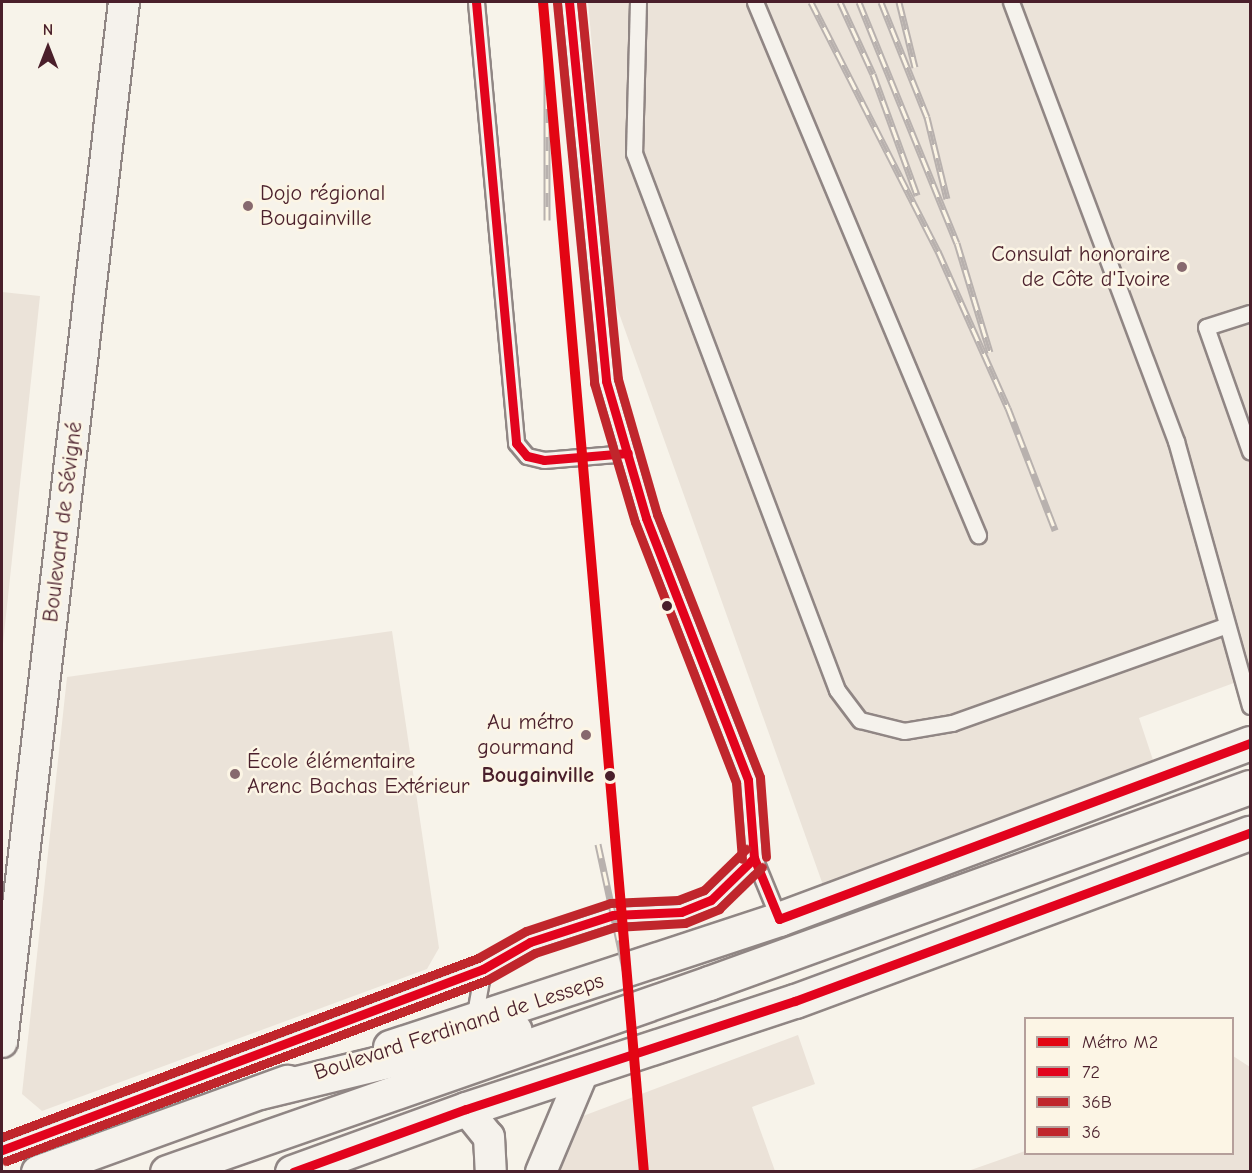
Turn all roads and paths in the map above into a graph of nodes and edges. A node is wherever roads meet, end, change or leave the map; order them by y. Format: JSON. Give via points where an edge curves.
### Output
{"nodes":[{"id":1,"x":124,"y":2,"type":"edge"},
{"id":2,"x":476,"y":2,"type":"edge"},
{"id":3,"x":569,"y":2,"type":"edge"},
{"id":4,"x":638,"y":2,"type":"edge"},
{"id":5,"x":755,"y":2,"type":"edge"},
{"id":6,"x":1011,"y":2,"type":"edge"},
{"id":7,"x":1251,"y":313,"type":"edge"},
{"id":8,"x":1251,"y":451,"type":"edge"},
{"id":9,"x":628,"y":453,"type":"junction"},
{"id":10,"x":978,"y":535,"type":"dead end"},
{"id":11,"x":1225,"y":626,"type":"junction"},
{"id":12,"x":1251,"y":706,"type":"edge"},
{"id":13,"x":1251,"y":743,"type":"edge"},
{"id":14,"x":1251,"y":787,"type":"edge"},
{"id":15,"x":1251,"y":833,"type":"edge"},
{"id":16,"x":753,"y":858,"type":"junction"},
{"id":17,"x":779,"y":919,"type":"junction"},
{"id":18,"x":483,"y":969,"type":"junction"},
{"id":19,"x":709,"y":983,"type":"junction"},
{"id":20,"x":474,"y":1019,"type":"junction"},
{"id":21,"x":2,"y":1042,"type":"edge"},
{"id":22,"x":583,"y":1072,"type":"junction"},
{"id":23,"x":260,"y":1092,"type":"junction"},
{"id":24,"x":466,"y":1109,"type":"junction"},
{"id":25,"x":2,"y":1150,"type":"edge"},
{"id":26,"x":38,"y":1172,"type":"edge"},
{"id":27,"x":167,"y":1172,"type":"edge"},
{"id":28,"x":292,"y":1172,"type":"edge"},
{"id":29,"x":491,"y":1172,"type":"edge"},
{"id":30,"x":541,"y":1172,"type":"edge"}],
"edges":[{"from":1,"to":21,"type":"street","name":"Boulevard de Sévigné"},
{"from":2,"to":9,"type":"lane","via":[[516,444],[527,456],[544,460]]},
{"from":3,"to":9,"type":"lane","via":[[606,381]]},
{"from":4,"to":11,"type":"lane","via":[[634,153],[837,690],[860,720],[904,731],[952,723]]},
{"from":5,"to":10,"type":"lane"},
{"from":6,"to":11,"type":"lane","via":[[1176,441]]},
{"from":7,"to":8,"type":"lane","via":[[1206,327]]},
{"from":9,"to":16,"type":"lane","via":[[646,518],[748,780]]},
{"from":11,"to":12,"type":"lane"},
{"from":13,"to":17,"type":"main road","name":"Boulevard Ferdinand de Lesseps"},
{"from":14,"to":19,"type":"main road"},
{"from":15,"to":22,"type":"main road","via":[[795,1001]]},
{"from":16,"to":17,"type":"lane"},
{"from":16,"to":18,"type":"lane","via":[[711,900],[681,912],[613,915],[530,942]]},
{"from":17,"to":20,"type":"main road","name":"Boulevard Ferdinand de Lesseps"},
{"from":18,"to":20,"type":"lane"},
{"from":18,"to":25,"type":"lane"},
{"from":19,"to":23,"type":"main road"},
{"from":19,"to":27,"type":"main road"},
{"from":20,"to":23,"type":"main road","name":"Boulevard Ferdinand de Lesseps"},
{"from":22,"to":24,"type":"main road"},
{"from":22,"to":30,"type":"street"},
{"from":23,"to":26,"type":"main road","name":"Boulevard Ferdinand de Lesseps"},
{"from":24,"to":28,"type":"main road"},
{"from":24,"to":29,"type":"street","via":[[489,1137]]}]}
